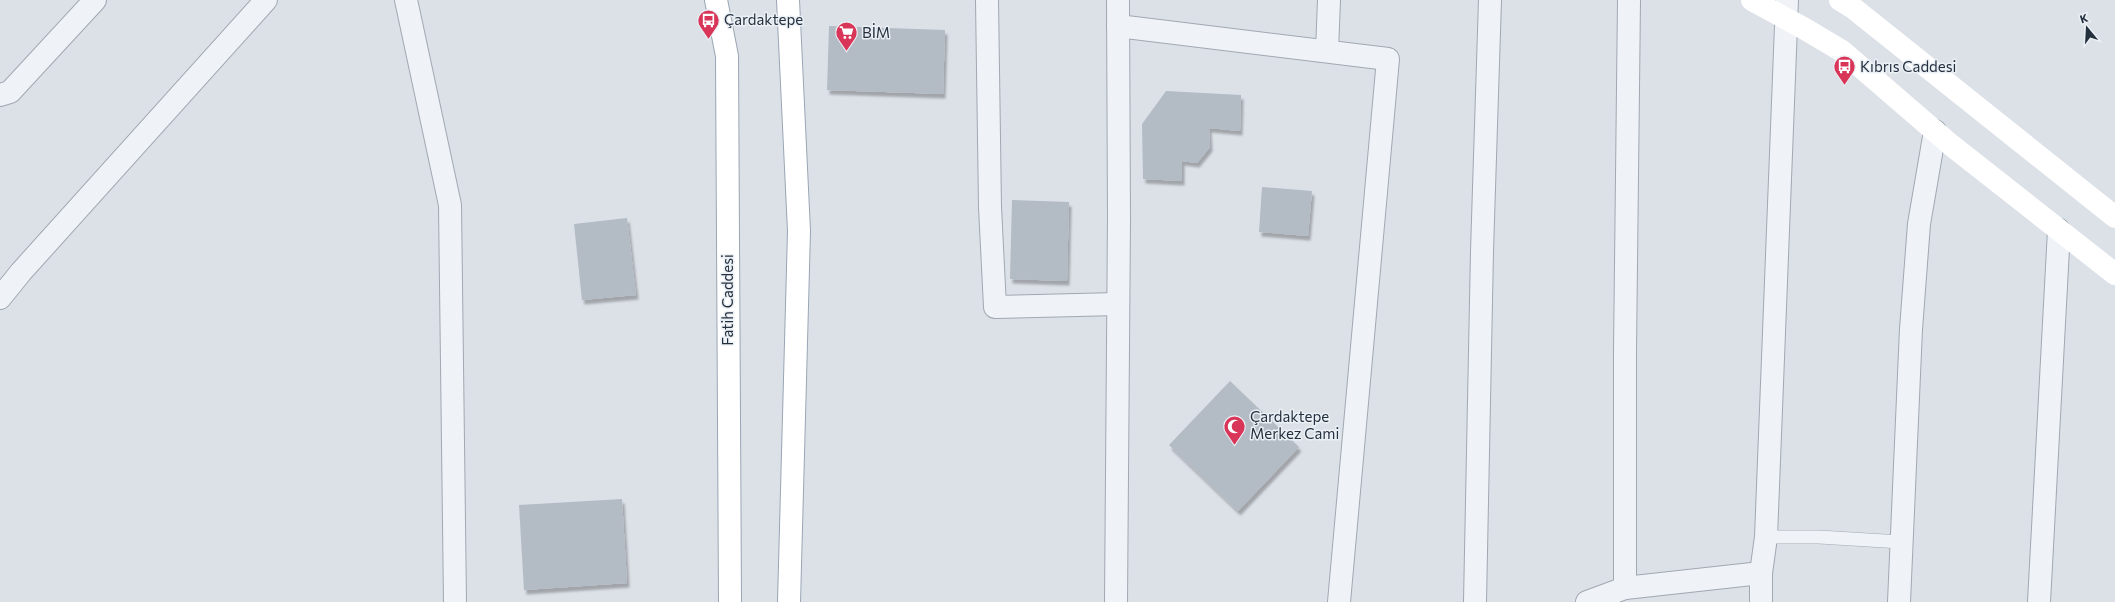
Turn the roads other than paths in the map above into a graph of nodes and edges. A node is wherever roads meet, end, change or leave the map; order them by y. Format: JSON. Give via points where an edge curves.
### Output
{"nodes":[{"id":1,"x":95,"y":0,"type":"edge"},
{"id":2,"x":266,"y":0,"type":"edge"},
{"id":3,"x":406,"y":0,"type":"edge"},
{"id":4,"x":716,"y":0,"type":"edge"},
{"id":5,"x":788,"y":0,"type":"edge"},
{"id":6,"x":987,"y":0,"type":"edge"},
{"id":7,"x":1118,"y":0,"type":"edge"},
{"id":8,"x":1330,"y":0,"type":"edge"},
{"id":9,"x":1490,"y":0,"type":"edge"},
{"id":10,"x":1629,"y":0,"type":"edge"},
{"id":11,"x":1752,"y":0,"type":"edge"},
{"id":12,"x":1840,"y":0,"type":"edge"},
{"id":13,"x":1787,"y":9,"type":"edge"},
{"id":14,"x":1118,"y":26,"type":"junction"},
{"id":15,"x":1327,"y":52,"type":"junction"},
{"id":16,"x":0,"y":95,"type":"edge"},
{"id":17,"x":1935,"y":131,"type":"junction"},
{"id":18,"x":2115,"y":217,"type":"edge"},
{"id":19,"x":2059,"y":230,"type":"junction"},
{"id":20,"x":2115,"y":274,"type":"edge"},
{"id":21,"x":0,"y":298,"type":"edge"},
{"id":22,"x":1118,"y":304,"type":"junction"},
{"id":23,"x":1766,"y":536,"type":"junction"},
{"id":24,"x":1901,"y":542,"type":"junction"},
{"id":25,"x":1762,"y":573,"type":"junction"},
{"id":26,"x":1625,"y":588,"type":"junction"},
{"id":27,"x":455,"y":602,"type":"edge"},
{"id":28,"x":730,"y":602,"type":"edge"},
{"id":29,"x":789,"y":602,"type":"edge"},
{"id":30,"x":1116,"y":602,"type":"edge"},
{"id":31,"x":1339,"y":602,"type":"edge"},
{"id":32,"x":1475,"y":602,"type":"edge"},
{"id":33,"x":1587,"y":602,"type":"edge"},
{"id":34,"x":1761,"y":602,"type":"edge"},
{"id":35,"x":1899,"y":602,"type":"edge"},
{"id":36,"x":2039,"y":602,"type":"edge"}],
"edges":[{"from":1,"to":16,"type":"street","via":[[10,92]]},
{"from":2,"to":21,"type":"street"},
{"from":3,"to":27,"type":"street","via":[[450,205]]},
{"from":4,"to":28,"type":"main road","name":"Fatih Caddesi","via":[[728,56]]},
{"from":5,"to":29,"type":"main road","via":[[799,231]]},
{"from":6,"to":22,"type":"street","via":[[994,307]]},
{"from":7,"to":14,"type":"street"},
{"from":8,"to":15,"type":"street"},
{"from":9,"to":32,"type":"street"},
{"from":10,"to":26,"type":"street"},
{"from":11,"to":13,"type":"main road"},
{"from":12,"to":18,"type":"main road"},
{"from":13,"to":17,"type":"main road","via":[[1842,51]]},
{"from":13,"to":23,"type":"street"},
{"from":14,"to":15,"type":"street"},
{"from":14,"to":22,"type":"street"},
{"from":15,"to":31,"type":"street","via":[[1388,59]]},
{"from":17,"to":19,"type":"main road"},
{"from":17,"to":24,"type":"street","via":[[1919,224],[1911,329]]},
{"from":19,"to":20,"type":"main road"},
{"from":19,"to":36,"type":"street"},
{"from":22,"to":30,"type":"street"},
{"from":23,"to":24,"type":"lane"},
{"from":23,"to":25,"type":"street"},
{"from":24,"to":35,"type":"street"},
{"from":25,"to":26,"type":"street"},
{"from":25,"to":34,"type":"street"},
{"from":26,"to":33,"type":"street"}]}
